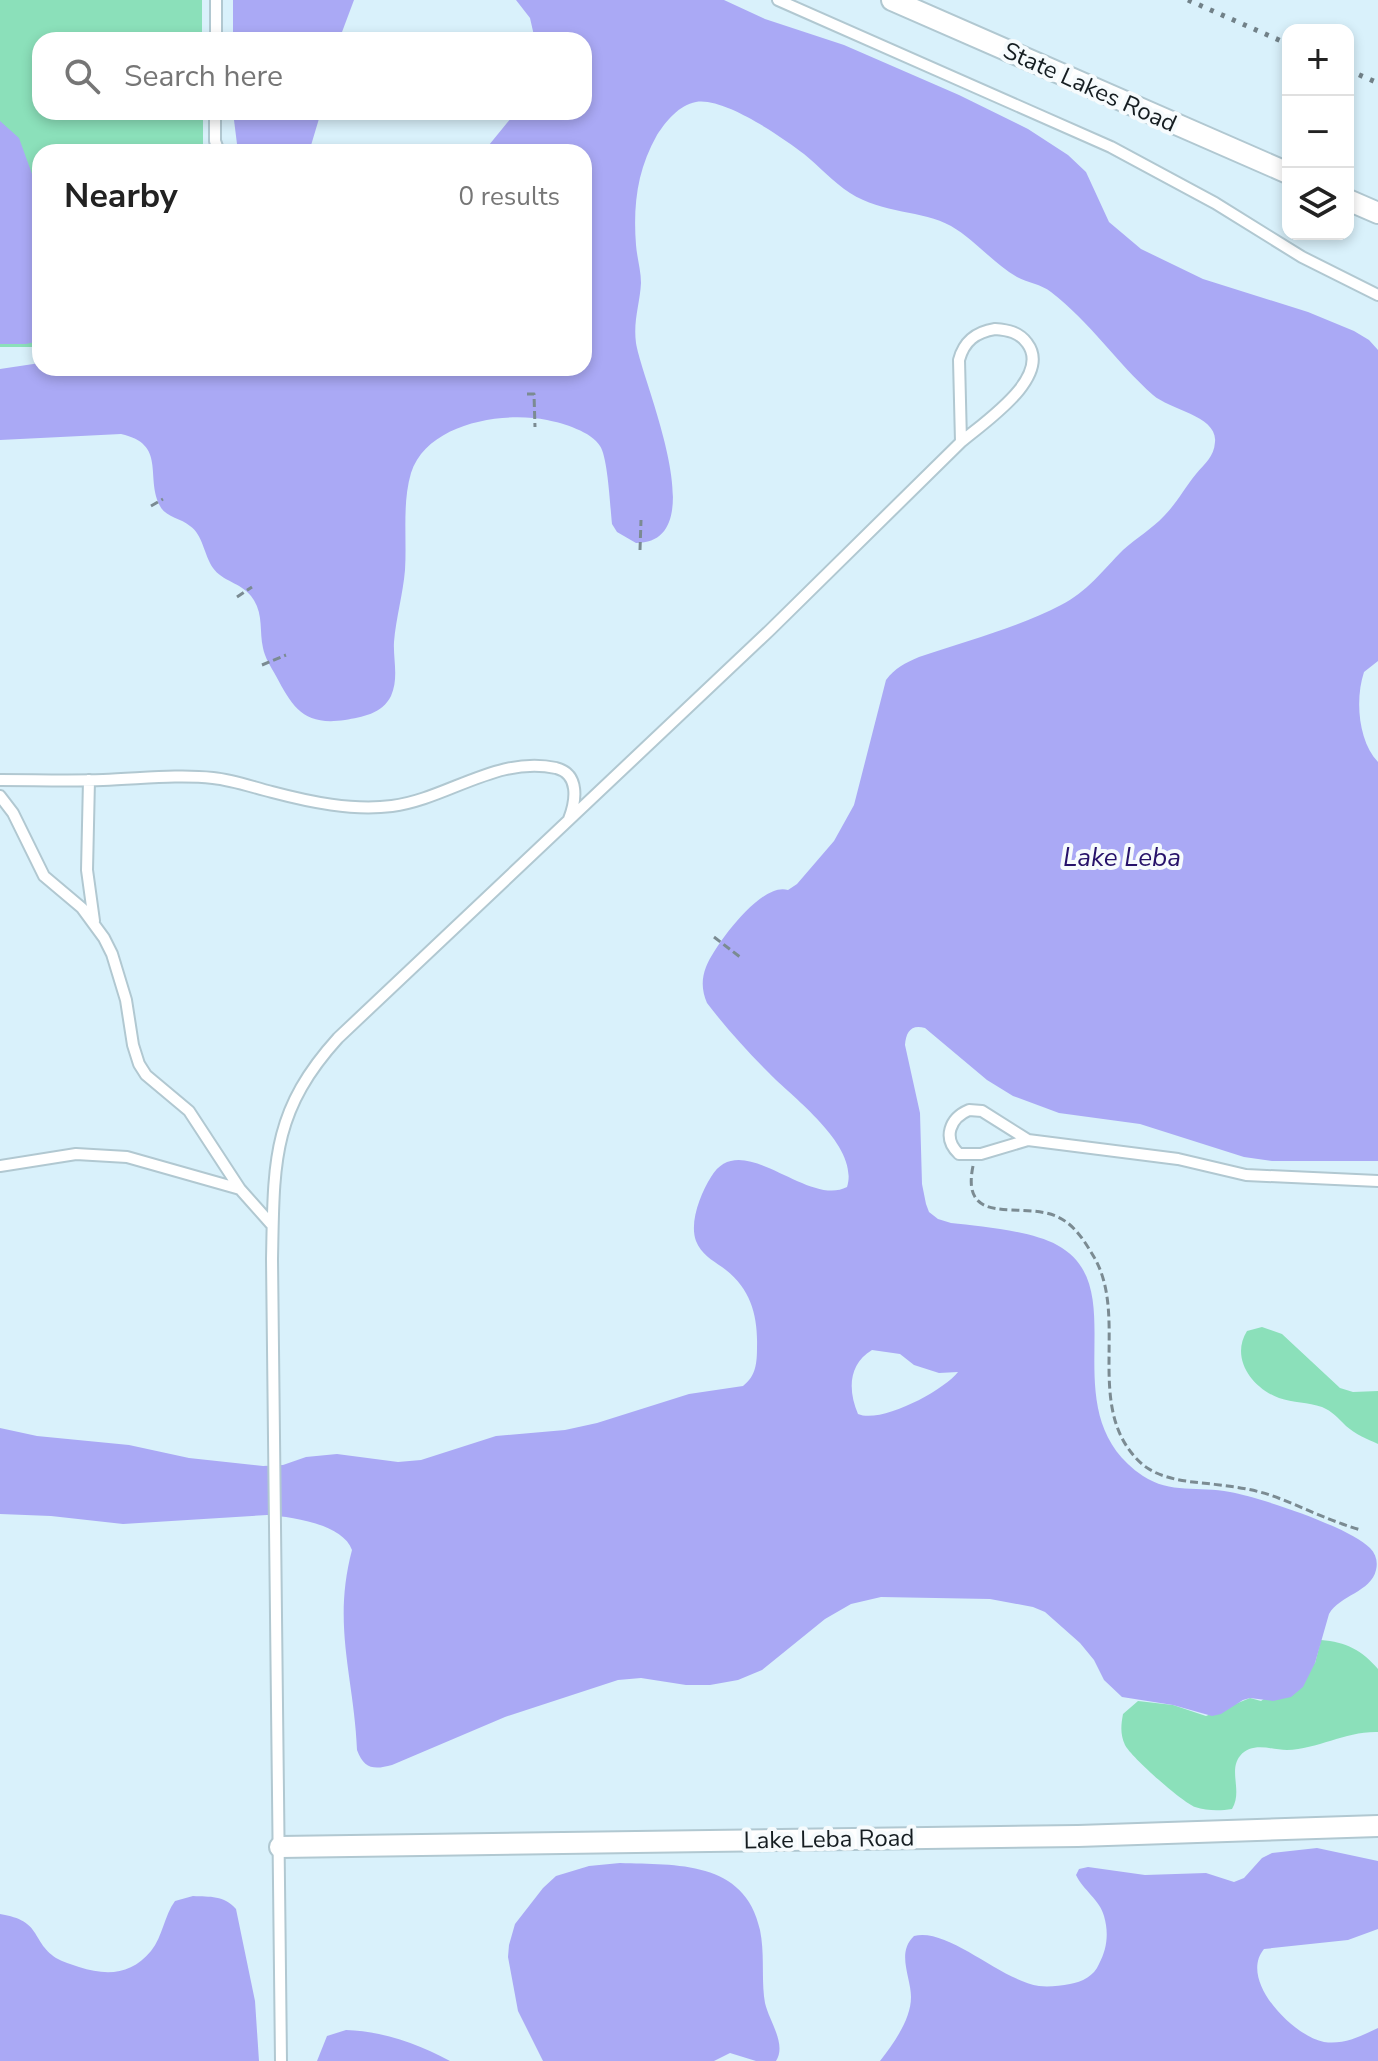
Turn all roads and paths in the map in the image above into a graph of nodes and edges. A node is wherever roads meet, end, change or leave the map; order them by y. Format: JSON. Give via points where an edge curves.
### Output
{"nodes":[{"id":1,"x":216,"y":0,"type":"edge"},
{"id":2,"x":778,"y":0,"type":"edge"},
{"id":3,"x":892,"y":0,"type":"edge"},
{"id":4,"x":216,"y":32,"type":"edge"},
{"id":5,"x":215,"y":120,"type":"edge"},
{"id":6,"x":216,"y":144,"type":"edge"},
{"id":7,"x":1282,"y":170,"type":"edge"},
{"id":8,"x":1354,"y":203,"type":"edge"},
{"id":9,"x":1378,"y":213,"type":"edge"},
{"id":10,"x":1378,"y":295,"type":"edge"},
{"id":11,"x":527,"y":394,"type":"dead end"},
{"id":12,"x":535,"y":427,"type":"dead end"},
{"id":13,"x":961,"y":442,"type":"junction"},
{"id":14,"x":163,"y":499,"type":"dead end"},
{"id":15,"x":151,"y":506,"type":"dead end"},
{"id":16,"x":641,"y":520,"type":"dead end"},
{"id":17,"x":640,"y":550,"type":"dead end"},
{"id":18,"x":252,"y":587,"type":"dead end"},
{"id":19,"x":237,"y":597,"type":"dead end"},
{"id":20,"x":286,"y":655,"type":"dead end"},
{"id":21,"x":262,"y":665,"type":"dead end"},
{"id":22,"x":0,"y":780,"type":"edge"},
{"id":23,"x":89,"y":780,"type":"junction"},
{"id":24,"x":0,"y":796,"type":"edge"},
{"id":25,"x":567,"y":824,"type":"junction"},
{"id":26,"x":94,"y":921,"type":"junction"},
{"id":27,"x":714,"y":937,"type":"dead end"},
{"id":28,"x":740,"y":957,"type":"dead end"},
{"id":29,"x":1028,"y":1140,"type":"junction"},
{"id":30,"x":975,"y":1155,"type":"junction"},
{"id":31,"x":0,"y":1166,"type":"edge"},
{"id":32,"x":1378,"y":1181,"type":"edge"},
{"id":33,"x":240,"y":1189,"type":"junction"},
{"id":34,"x":272,"y":1225,"type":"junction"},
{"id":35,"x":1361,"y":1530,"type":"dead end"},
{"id":36,"x":1378,"y":1826,"type":"edge"},
{"id":37,"x":280,"y":1847,"type":"junction"},
{"id":38,"x":281,"y":2061,"type":"edge"}],
"edges":[{"from":1,"to":4,"type":"lane"},
{"from":2,"to":10,"type":"lane","via":[[1111,147]]},
{"from":3,"to":7,"type":"street","name":"State Lakes Road"},
{"from":5,"to":6,"type":"lane"},
{"from":8,"to":9,"type":"street"},
{"from":11,"to":12,"type":"path","via":[[534,394]]},
{"from":13,"to":13,"type":"lane","via":[[1016,394],[1032,371],[1034,356],[1017,334],[984,331],[962,350]]},
{"from":13,"to":25,"type":"lane"},
{"from":14,"to":15,"type":"path"},
{"from":16,"to":17,"type":"path"},
{"from":18,"to":19,"type":"path"},
{"from":20,"to":21,"type":"path"},
{"from":22,"to":23,"type":"lane"},
{"from":23,"to":25,"type":"lane","via":[[216,778],[375,808],[419,800],[477,777],[536,766],[563,771],[573,782],[574,807]]},
{"from":23,"to":26,"type":"lane","via":[[87,870]]},
{"from":24,"to":26,"type":"lane","via":[[44,876]]},
{"from":25,"to":34,"type":"lane","via":[[312,1068],[281,1134]]},
{"from":26,"to":33,"type":"lane","via":[[120,976],[139,1064],[189,1111]]},
{"from":27,"to":28,"type":"path"},
{"from":29,"to":30,"type":"lane"},
{"from":29,"to":30,"type":"lane","via":[[982,1111],[969,1110],[957,1115],[950,1138],[959,1154]]},
{"from":29,"to":32,"type":"lane","via":[[1178,1159],[1246,1175]]},
{"from":30,"to":35,"type":"path","via":[[970,1189],[978,1202],[1061,1218],[1097,1262],[1106,1299],[1110,1394],[1120,1431],[1143,1465],[1168,1478],[1271,1495]]},
{"from":31,"to":33,"type":"lane","via":[[57,1156],[108,1155]]},
{"from":33,"to":34,"type":"lane"},
{"from":34,"to":37,"type":"lane"},
{"from":36,"to":37,"type":"street","name":"Lake Leba Road","via":[[1078,1836]]},
{"from":37,"to":38,"type":"lane"}]}
